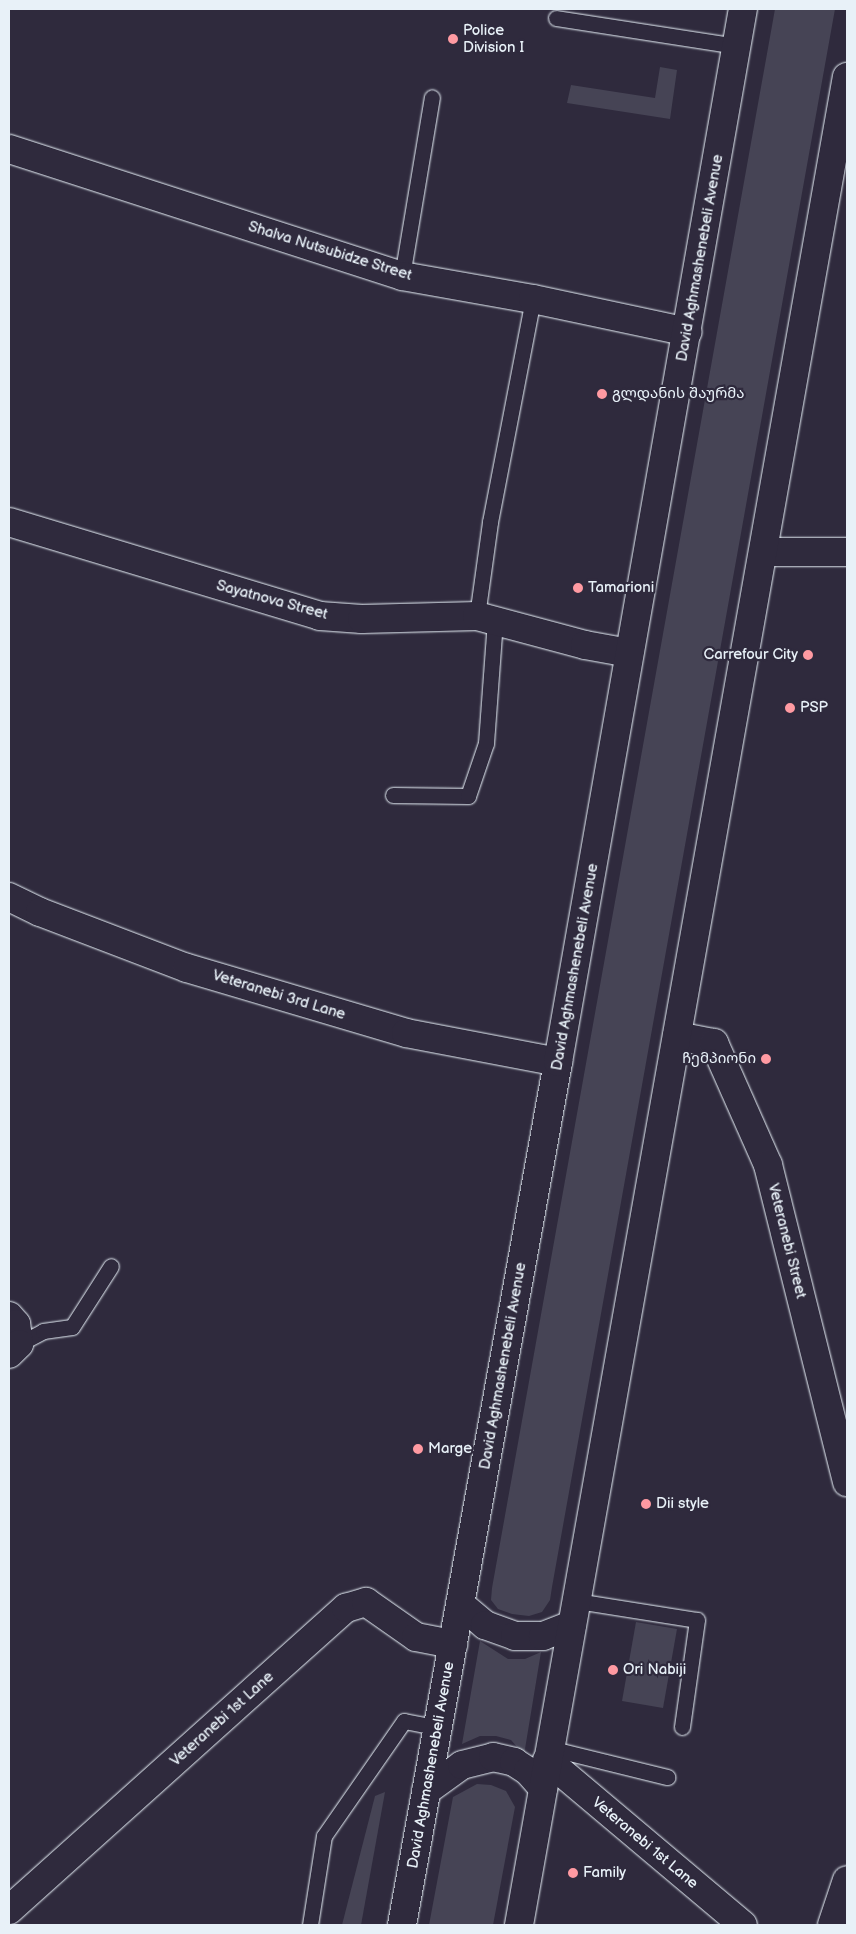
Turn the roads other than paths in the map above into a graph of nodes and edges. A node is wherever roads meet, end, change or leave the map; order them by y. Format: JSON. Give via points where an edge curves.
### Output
{"nodes":[{"id":1,"x":743,"y":9,"type":"edge"},
{"id":2,"x":556,"y":18,"type":"dead end"},
{"id":3,"x":736,"y":46,"type":"junction"},
{"id":4,"x":847,"y":77,"type":"edge"},
{"id":5,"x":432,"y":97,"type":"dead end"},
{"id":6,"x":9,"y":149,"type":"edge"},
{"id":7,"x":402,"y":276,"type":"junction"},
{"id":8,"x":533,"y":299,"type":"junction"},
{"id":9,"x":688,"y":332,"type":"junction"},
{"id":10,"x":9,"y":522,"type":"edge"},
{"id":11,"x":764,"y":552,"type":"junction"},
{"id":12,"x":847,"y":552,"type":"edge"},
{"id":13,"x":486,"y":618,"type":"junction"},
{"id":14,"x":629,"y":653,"type":"junction"},
{"id":15,"x":393,"y":795,"type":"dead end"},
{"id":16,"x":9,"y":897,"type":"edge"},
{"id":17,"x":677,"y":1036,"type":"junction"},
{"id":18,"x":558,"y":1062,"type":"junction"},
{"id":19,"x":111,"y":1266,"type":"dead end"},
{"id":20,"x":9,"y":1316,"type":"edge"},
{"id":21,"x":14,"y":1349,"type":"edge"},
{"id":22,"x":847,"y":1482,"type":"edge"},
{"id":23,"x":460,"y":1604,"type":"junction"},
{"id":24,"x":574,"y":1613,"type":"junction"},
{"id":25,"x":453,"y":1644,"type":"junction"},
{"id":26,"x":682,"y":1727,"type":"dead end"},
{"id":27,"x":438,"y":1728,"type":"junction"},
{"id":28,"x":548,"y":1754,"type":"junction"},
{"id":29,"x":667,"y":1777,"type":"dead end"},
{"id":30,"x":544,"y":1788,"type":"junction"},
{"id":31,"x":426,"y":1791,"type":"junction"},
{"id":32,"x":847,"y":1880,"type":"edge"},
{"id":33,"x":9,"y":1910,"type":"edge"},
{"id":34,"x":310,"y":1925,"type":"edge"},
{"id":35,"x":402,"y":1925,"type":"edge"},
{"id":36,"x":518,"y":1925,"type":"edge"},
{"id":37,"x":743,"y":1925,"type":"edge"},
{"id":38,"x":832,"y":1925,"type":"edge"}],
"edges":[{"from":1,"to":3,"type":"main road","name":"David Aghmashenebeli Avenue"},
{"from":2,"to":3,"type":"lane"},
{"from":3,"to":9,"type":"main road","name":"David Aghmashenebeli Avenue"},
{"from":4,"to":11,"type":"main road"},
{"from":5,"to":7,"type":"lane"},
{"from":6,"to":7,"type":"main road","name":"Shalva Nutsubidze Street"},
{"from":7,"to":8,"type":"main road","name":"Shalva Nutsubidze Street"},
{"from":8,"to":9,"type":"main road","name":"Shalva Nutsubidze Street"},
{"from":8,"to":13,"type":"lane","via":[[490,522]]},
{"from":9,"to":14,"type":"main road","name":"David Aghmashenebeli Avenue"},
{"from":10,"to":13,"type":"main road","name":"Sayatnova Street","via":[[320,616],[362,620]]},
{"from":11,"to":12,"type":"main road"},
{"from":11,"to":17,"type":"main road"},
{"from":13,"to":14,"type":"main road","name":"Sayatnova Street","via":[[585,645]]},
{"from":13,"to":15,"type":"lane","via":[[486,744],[468,796]]},
{"from":14,"to":18,"type":"main road","name":"David Aghmashenebeli Avenue"},
{"from":16,"to":18,"type":"main road","name":"Veteranebi 3rd Lane","via":[[40,912],[196,971],[406,1034]]},
{"from":17,"to":22,"type":"main road","name":"Veteranebi Street","via":[[714,1043],[768,1165]]},
{"from":17,"to":24,"type":"main road"},
{"from":18,"to":23,"type":"main road","name":"David Aghmashenebeli Avenue"},
{"from":19,"to":21,"type":"lane","via":[[72,1327],[43,1331]]},
{"from":20,"to":21,"type":"main road","via":[[16,1324]]},
{"from":23,"to":24,"type":"main road","via":[[485,1625],[515,1636],[543,1636]]},
{"from":23,"to":25,"type":"main road","name":"David Aghmashenebeli Avenue"},
{"from":24,"to":26,"type":"lane","via":[[697,1620]]},
{"from":24,"to":28,"type":"main road"},
{"from":25,"to":27,"type":"main road","name":"David Aghmashenebeli Avenue"},
{"from":25,"to":33,"type":"main road","name":"Veteranebi 1st Lane","via":[[416,1637],[366,1602],[346,1608]]},
{"from":27,"to":31,"type":"main road","name":"David Aghmashenebeli Avenue"},
{"from":27,"to":34,"type":"lane","via":[[404,1721],[324,1836]]},
{"from":28,"to":29,"type":"lane"},
{"from":28,"to":30,"type":"main road"},
{"from":28,"to":37,"type":"main road","name":"Veteranebi 1st Lane"},
{"from":30,"to":31,"type":"main road","via":[[514,1762],[493,1757],[462,1765]]},
{"from":30,"to":36,"type":"main road"},
{"from":31,"to":35,"type":"main road","name":"David Aghmashenebeli Avenue"},
{"from":32,"to":38,"type":"main road"}]}
